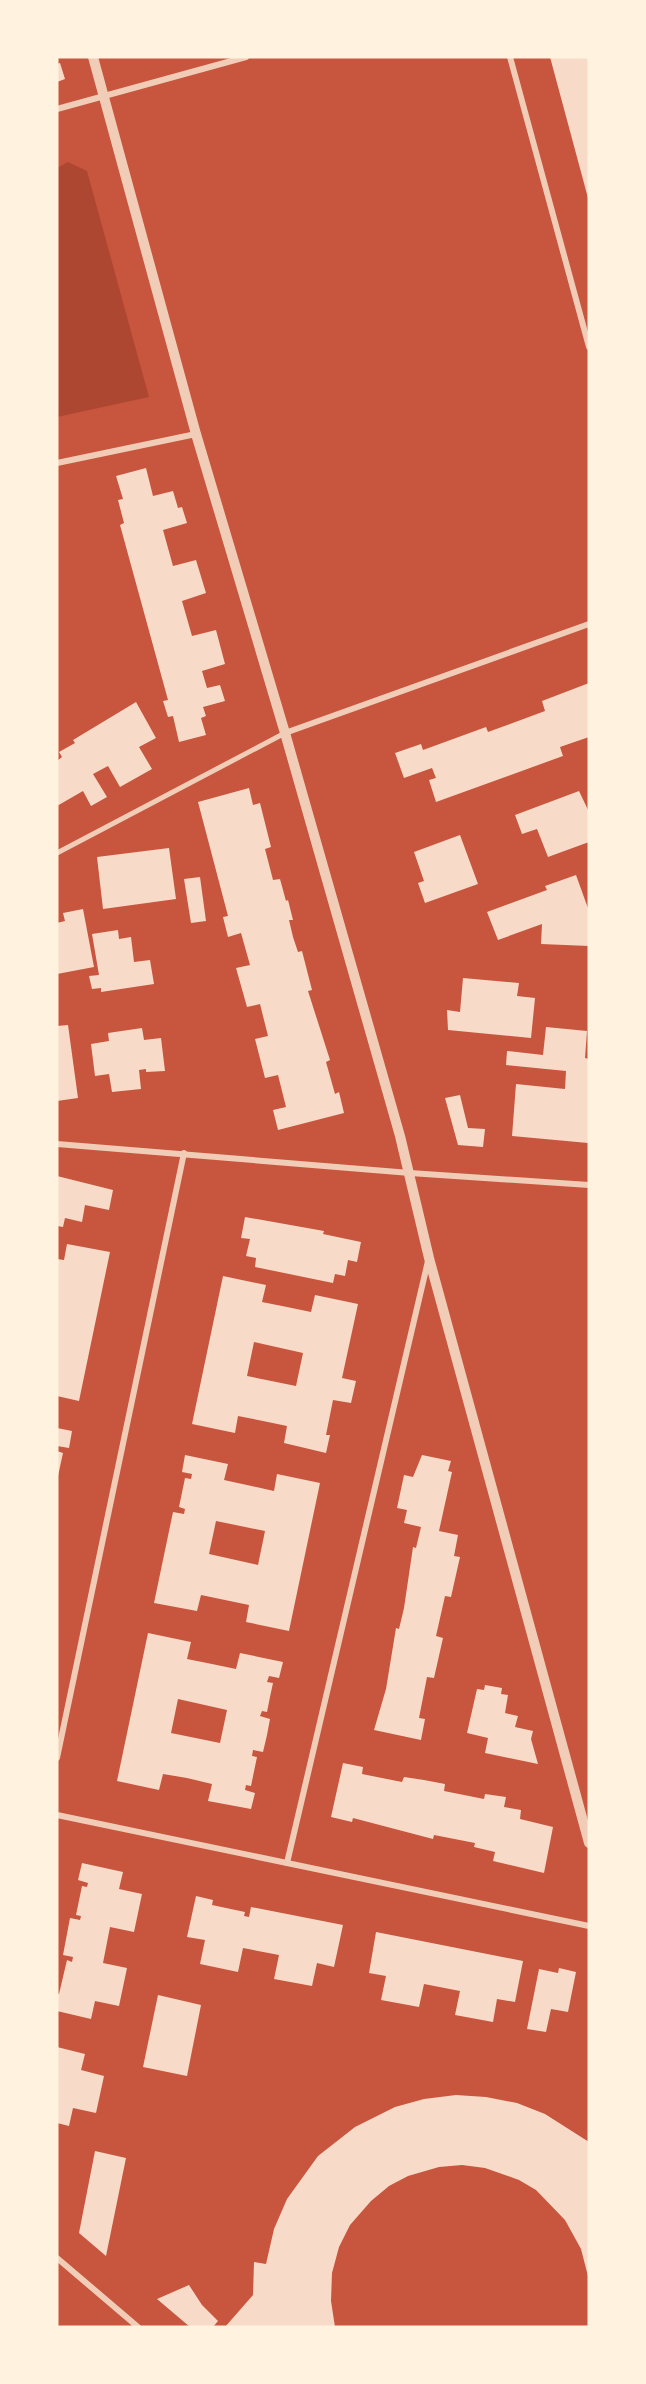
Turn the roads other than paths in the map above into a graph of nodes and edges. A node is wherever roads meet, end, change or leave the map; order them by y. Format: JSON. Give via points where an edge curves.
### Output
{"nodes":[{"id":1,"x":93,"y":57,"type":"edge"},
{"id":2,"x":246,"y":57,"type":"edge"},
{"id":3,"x":510,"y":57,"type":"edge"},
{"id":4,"x":103,"y":94,"type":"junction"},
{"id":5,"x":57,"y":109,"type":"edge"},
{"id":6,"x":589,"y":347,"type":"edge"},
{"id":7,"x":196,"y":434,"type":"junction"},
{"id":8,"x":57,"y":463,"type":"edge"},
{"id":9,"x":589,"y":624,"type":"edge"},
{"id":10,"x":285,"y":733,"type":"junction"},
{"id":11,"x":57,"y":853,"type":"edge"},
{"id":12,"x":57,"y":1144,"type":"edge"},
{"id":13,"x":184,"y":1153,"type":"junction"},
{"id":14,"x":410,"y":1173,"type":"junction"},
{"id":15,"x":589,"y":1185,"type":"edge"},
{"id":16,"x":429,"y":1258,"type":"junction"},
{"id":17,"x":57,"y":1758,"type":"edge"},
{"id":18,"x":57,"y":1815,"type":"edge"},
{"id":19,"x":589,"y":1843,"type":"edge"},
{"id":20,"x":287,"y":1863,"type":"junction"},
{"id":21,"x":589,"y":1926,"type":"edge"},
{"id":22,"x":57,"y":2258,"type":"edge"},
{"id":23,"x":138,"y":2327,"type":"edge"}],
"edges":[{"from":1,"to":4,"type":"street"},
{"from":2,"to":4,"type":"street"},
{"from":3,"to":6,"type":"street"},
{"from":4,"to":5,"type":"street"},
{"from":4,"to":7,"type":"street"},
{"from":7,"to":8,"type":"street"},
{"from":7,"to":10,"type":"street"},
{"from":9,"to":10,"type":"street"},
{"from":10,"to":11,"type":"street"},
{"from":10,"to":14,"type":"street"},
{"from":12,"to":13,"type":"street"},
{"from":13,"to":14,"type":"street"},
{"from":13,"to":17,"type":"street"},
{"from":14,"to":15,"type":"street"},
{"from":14,"to":16,"type":"street"},
{"from":16,"to":19,"type":"street"},
{"from":16,"to":20,"type":"street"},
{"from":18,"to":20,"type":"street"},
{"from":20,"to":21,"type":"street"},
{"from":22,"to":23,"type":"street"}]}
